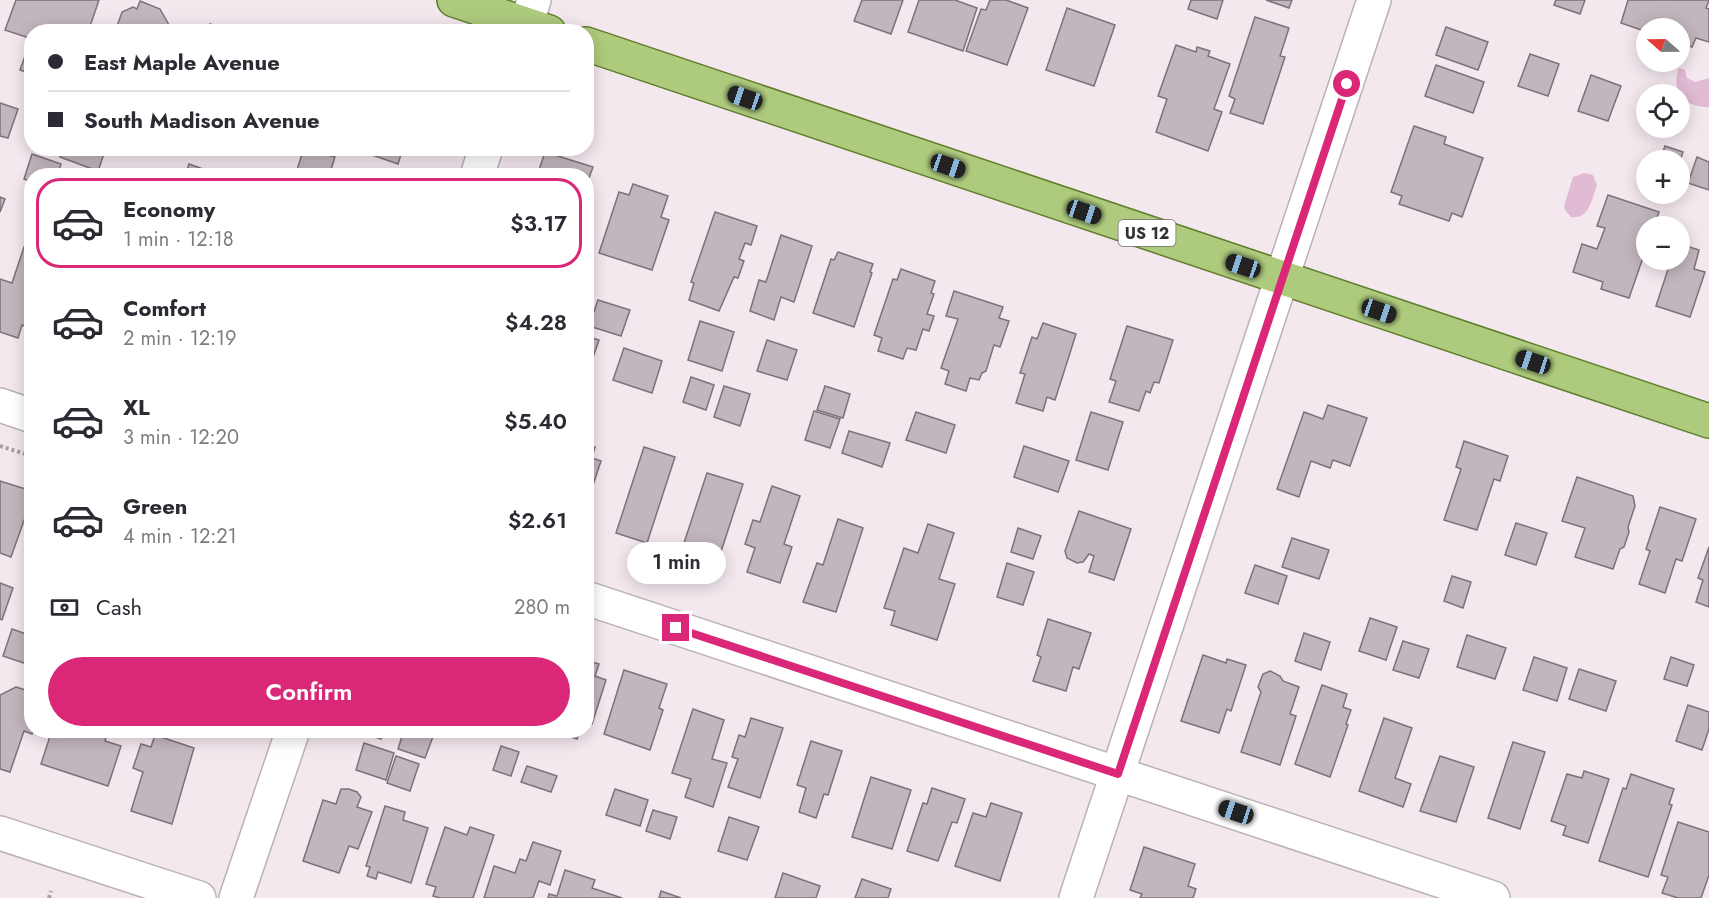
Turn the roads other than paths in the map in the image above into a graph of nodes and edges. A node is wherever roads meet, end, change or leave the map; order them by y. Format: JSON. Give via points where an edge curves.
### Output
{"nodes":[{"id":1,"x":454,"y":0,"type":"edge"},
{"id":2,"x":1374,"y":0,"type":"edge"},
{"id":3,"x":534,"y":22,"type":"edge"},
{"id":4,"x":594,"y":47,"type":"edge"},
{"id":5,"x":1282,"y":278,"type":"junction"},
{"id":6,"x":0,"y":405,"type":"edge"},
{"id":7,"x":24,"y":413,"type":"edge"},
{"id":8,"x":1709,"y":421,"type":"edge"},
{"id":9,"x":594,"y":601,"type":"edge"},
{"id":10,"x":290,"y":738,"type":"edge"},
{"id":11,"x":1118,"y":774,"type":"junction"},
{"id":12,"x":0,"y":833,"type":"edge"},
{"id":13,"x":199,"y":898,"type":"edge"},
{"id":14,"x":236,"y":898,"type":"edge"},
{"id":15,"x":1076,"y":898,"type":"edge"},
{"id":16,"x":1493,"y":898,"type":"edge"}],
"edges":[{"from":1,"to":3,"type":"main road"},
{"from":2,"to":5,"type":"street"},
{"from":4,"to":5,"type":"main road","number":"US 12"},
{"from":5,"to":8,"type":"main road","number":"US 12"},
{"from":5,"to":11,"type":"street"},
{"from":6,"to":7,"type":"street"},
{"from":9,"to":11,"type":"street"},
{"from":10,"to":14,"type":"street"},
{"from":11,"to":15,"type":"street"},
{"from":11,"to":16,"type":"street"},
{"from":12,"to":13,"type":"street"}]}
